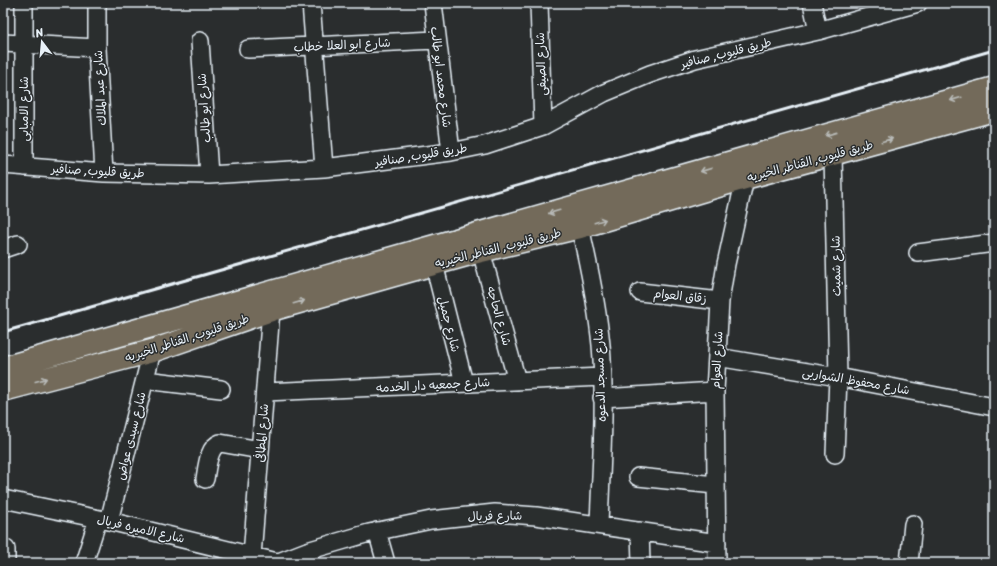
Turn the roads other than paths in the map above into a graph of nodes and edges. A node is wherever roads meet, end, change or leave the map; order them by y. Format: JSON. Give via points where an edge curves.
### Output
{"nodes":[{"id":1,"x":24,"y":3,"type":"edge"},
{"id":2,"x":97,"y":3,"type":"edge"},
{"id":3,"x":311,"y":3,"type":"edge"},
{"id":4,"x":433,"y":3,"type":"edge"},
{"id":5,"x":539,"y":3,"type":"edge"},
{"id":6,"x":812,"y":3,"type":"edge"},
{"id":7,"x":918,"y":3,"type":"edge"},
{"id":8,"x":818,"y":31,"type":"junction"},
{"id":9,"x":436,"y":40,"type":"junction"},
{"id":10,"x":200,"y":41,"type":"dead end"},
{"id":11,"x":3,"y":43,"type":"edge"},
{"id":12,"x":24,"y":44,"type":"junction"},
{"id":13,"x":313,"y":46,"type":"junction"},
{"id":14,"x":97,"y":48,"type":"junction"},
{"id":15,"x":248,"y":49,"type":"dead end"},
{"id":16,"x":994,"y":88,"type":"edge"},
{"id":17,"x":994,"y":110,"type":"edge"},
{"id":18,"x":543,"y":126,"type":"junction"},
{"id":19,"x":451,"y":152,"type":"junction"},
{"id":20,"x":833,"y":155,"type":"junction"},
{"id":21,"x":3,"y":165,"type":"edge"},
{"id":22,"x":24,"y":167,"type":"junction"},
{"id":23,"x":324,"y":168,"type":"junction"},
{"id":24,"x":745,"y":169,"type":"junction"},
{"id":25,"x":104,"y":173,"type":"junction"},
{"id":26,"x":209,"y":175,"type":"junction"},
{"id":27,"x":580,"y":227,"type":"junction"},
{"id":28,"x":994,"y":243,"type":"edge"},
{"id":29,"x":481,"y":251,"type":"junction"},
{"id":30,"x":918,"y":253,"type":"dead end"},
{"id":31,"x":434,"y":264,"type":"junction"},
{"id":32,"x":640,"y":292,"type":"dead end"},
{"id":33,"x":720,"y":301,"type":"junction"},
{"id":34,"x":271,"y":310,"type":"junction"},
{"id":35,"x":152,"y":351,"type":"junction"},
{"id":36,"x":717,"y":357,"type":"junction"},
{"id":37,"x":3,"y":368,"type":"edge"},
{"id":38,"x":602,"y":377,"type":"junction"},
{"id":39,"x":838,"y":377,"type":"junction"},
{"id":40,"x":145,"y":380,"type":"junction"},
{"id":41,"x":517,"y":381,"type":"junction"},
{"id":42,"x":464,"y":383,"type":"junction"},
{"id":43,"x":221,"y":389,"type":"dead end"},
{"id":44,"x":3,"y":390,"type":"edge"},
{"id":45,"x":715,"y":391,"type":"junction"},
{"id":46,"x":265,"y":392,"type":"junction"},
{"id":47,"x":602,"y":398,"type":"junction"},
{"id":48,"x":994,"y":407,"type":"edge"},
{"id":49,"x":260,"y":450,"type":"junction"},
{"id":50,"x":835,"y":454,"type":"dead end"},
{"id":51,"x":638,"y":476,"type":"dead end"},
{"id":52,"x":205,"y":479,"type":"dead end"},
{"id":53,"x":715,"y":485,"type":"junction"},
{"id":54,"x":3,"y":499,"type":"edge"},
{"id":55,"x":103,"y":520,"type":"junction"},
{"id":56,"x":913,"y":524,"type":"dead end"},
{"id":57,"x":599,"y":525,"type":"junction"},
{"id":58,"x":377,"y":531,"type":"junction"},
{"id":59,"x":640,"y":531,"type":"junction"},
{"id":60,"x":717,"y":543,"type":"junction"},
{"id":61,"x":252,"y":556,"type":"junction"},
{"id":62,"x":277,"y":562,"type":"edge"},
{"id":63,"x":84,"y":563,"type":"edge"},
{"id":64,"x":386,"y":563,"type":"edge"},
{"id":65,"x":641,"y":563,"type":"edge"},
{"id":66,"x":717,"y":563,"type":"edge"},
{"id":67,"x":909,"y":563,"type":"edge"}],
"edges":[{"from":1,"to":12,"type":"street","name":"شارع الامبابى"},
{"from":2,"to":14,"type":"street","name":"شارع عبد الملاك"},
{"from":3,"to":13,"type":"street"},
{"from":4,"to":9,"type":"street","name":"شارع محمد ابو طالب"},
{"from":5,"to":18,"type":"street","name":"شارع الصيفى"},
{"from":6,"to":8,"type":"street"},
{"from":7,"to":8,"type":"street","name":"طريق قليوب, صنافير"},
{"from":8,"to":18,"type":"street","name":"طريق قليوب, صنافير","via":[[695,59],[650,74],[604,93]]},
{"from":9,"to":13,"type":"street","name":"شارع ابو العلا خطاب"},
{"from":9,"to":19,"type":"street","name":"شارع محمد ابو طالب"},
{"from":10,"to":26,"type":"street","name":"شارع ابو طالب"},
{"from":11,"to":12,"type":"street"},
{"from":12,"to":14,"type":"street"},
{"from":12,"to":22,"type":"street","name":"شارع الامبابى"},
{"from":13,"to":15,"type":"street","name":"شارع ابو العلا خطاب"},
{"from":13,"to":23,"type":"street"},
{"from":14,"to":25,"type":"street","name":"شارع عبد الملاك"},
{"from":16,"to":24,"type":"main road","name":"طريق قليوب, القناطر الخيريه","one_way":true},
{"from":20,"to":17,"type":"main road","name":"طريق قليوب, القناطر الخيريه","one_way":true},
{"from":18,"to":19,"type":"street","name":"طريق قليوب, صنافير","via":[[486,145]]},
{"from":19,"to":23,"type":"street","name":"طريق قليوب, صنافير"},
{"from":20,"to":24,"type":"main road","name":"طريق قليوب, القناطر الخيريه"},
{"from":20,"to":39,"type":"street","name":"شارع شميث"},
{"from":21,"to":22,"type":"street","name":"طريق قليوب, صنافير"},
{"from":22,"to":25,"type":"street","name":"طريق قليوب, صنافير"},
{"from":23,"to":26,"type":"street","name":"طريق قليوب, صنافير"},
{"from":27,"to":24,"type":"main road","name":"طريق قليوب, القناطر الخيريه","one_way":true},
{"from":24,"to":33,"type":"street","name":"شارع العوام"},
{"from":24,"to":37,"type":"main road","name":"طريق قليوب, القناطر الخيريه","one_way":true},
{"from":25,"to":26,"type":"street","name":"طريق قليوب, صنافير"},
{"from":27,"to":29,"type":"main road","name":"طريق قليوب, القناطر الخيريه"},
{"from":27,"to":38,"type":"street","name":"شارع مسجد الدعوه","via":[[597,306]]},
{"from":28,"to":30,"type":"street"},
{"from":29,"to":31,"type":"main road","name":"طريق قليوب, القناطر الخيريه"},
{"from":29,"to":41,"type":"street","name":"شارع الحاجه"},
{"from":34,"to":31,"type":"main road","name":"طريق قليوب, القناطر الخيريه","one_way":true},
{"from":31,"to":42,"type":"street","name":"شارع جميل"},
{"from":32,"to":33,"type":"street","name":"زقاق العوام"},
{"from":33,"to":36,"type":"street","name":"شارع العوام"},
{"from":34,"to":35,"type":"main road","name":"طريق قليوب, القناطر الخيريه"},
{"from":34,"to":46,"type":"street","name":"شارع المطافى"},
{"from":35,"to":40,"type":"street","name":"شارع سيدى عواض"},
{"from":44,"to":35,"type":"main road","name":"طريق قليوب, القناطر الخيريه","one_way":true},
{"from":36,"to":39,"type":"street","name":"شارع محفوظ الشواربى"},
{"from":36,"to":45,"type":"street","name":"شارع العوام"},
{"from":38,"to":41,"type":"street","name":"شارع جمعيه دار الخدمه"},
{"from":38,"to":47,"type":"street","name":"شارع مسجد الدعوه"},
{"from":39,"to":48,"type":"street","name":"شارع محفوظ الشواربى"},
{"from":39,"to":50,"type":"street","name":"شارع شميث"},
{"from":40,"to":43,"type":"street"},
{"from":40,"to":55,"type":"street","name":"شارع سيدى عواض"},
{"from":41,"to":42,"type":"street","name":"شارع جمعيه دار الخدمه"},
{"from":42,"to":46,"type":"street","name":"شارع جمعيه دار الخدمه"},
{"from":45,"to":47,"type":"street"},
{"from":45,"to":53,"type":"street","name":"شارع العوام"},
{"from":46,"to":49,"type":"street","name":"شارع المطافى"},
{"from":47,"to":57,"type":"street","name":"شارع مسجد الدعوه"},
{"from":49,"to":52,"type":"street","via":[[216,444],[211,451]]},
{"from":49,"to":61,"type":"street","name":"شارع المطافى"},
{"from":51,"to":53,"type":"street"},
{"from":53,"to":60,"type":"street","name":"شارع العوام"},
{"from":54,"to":55,"type":"street","name":"شارع الاميره فريال"},
{"from":55,"to":61,"type":"street","name":"شارع الاميره فريال"},
{"from":55,"to":63,"type":"street","name":"شارع سيدى عواض"},
{"from":56,"to":67,"type":"street"},
{"from":57,"to":58,"type":"street","name":"شارع فريال","via":[[495,513],[431,520]]},
{"from":57,"to":59,"type":"street","name":"شارع فريال"},
{"from":58,"to":62,"type":"street","name":"شارع فريال"},
{"from":58,"to":64,"type":"street"},
{"from":59,"to":60,"type":"street","name":"شارع فريال"},
{"from":59,"to":65,"type":"street"},
{"from":60,"to":66,"type":"street","name":"شارع العوام"},
{"from":61,"to":62,"type":"street","name":"شارع الاميره فريال"}]}
